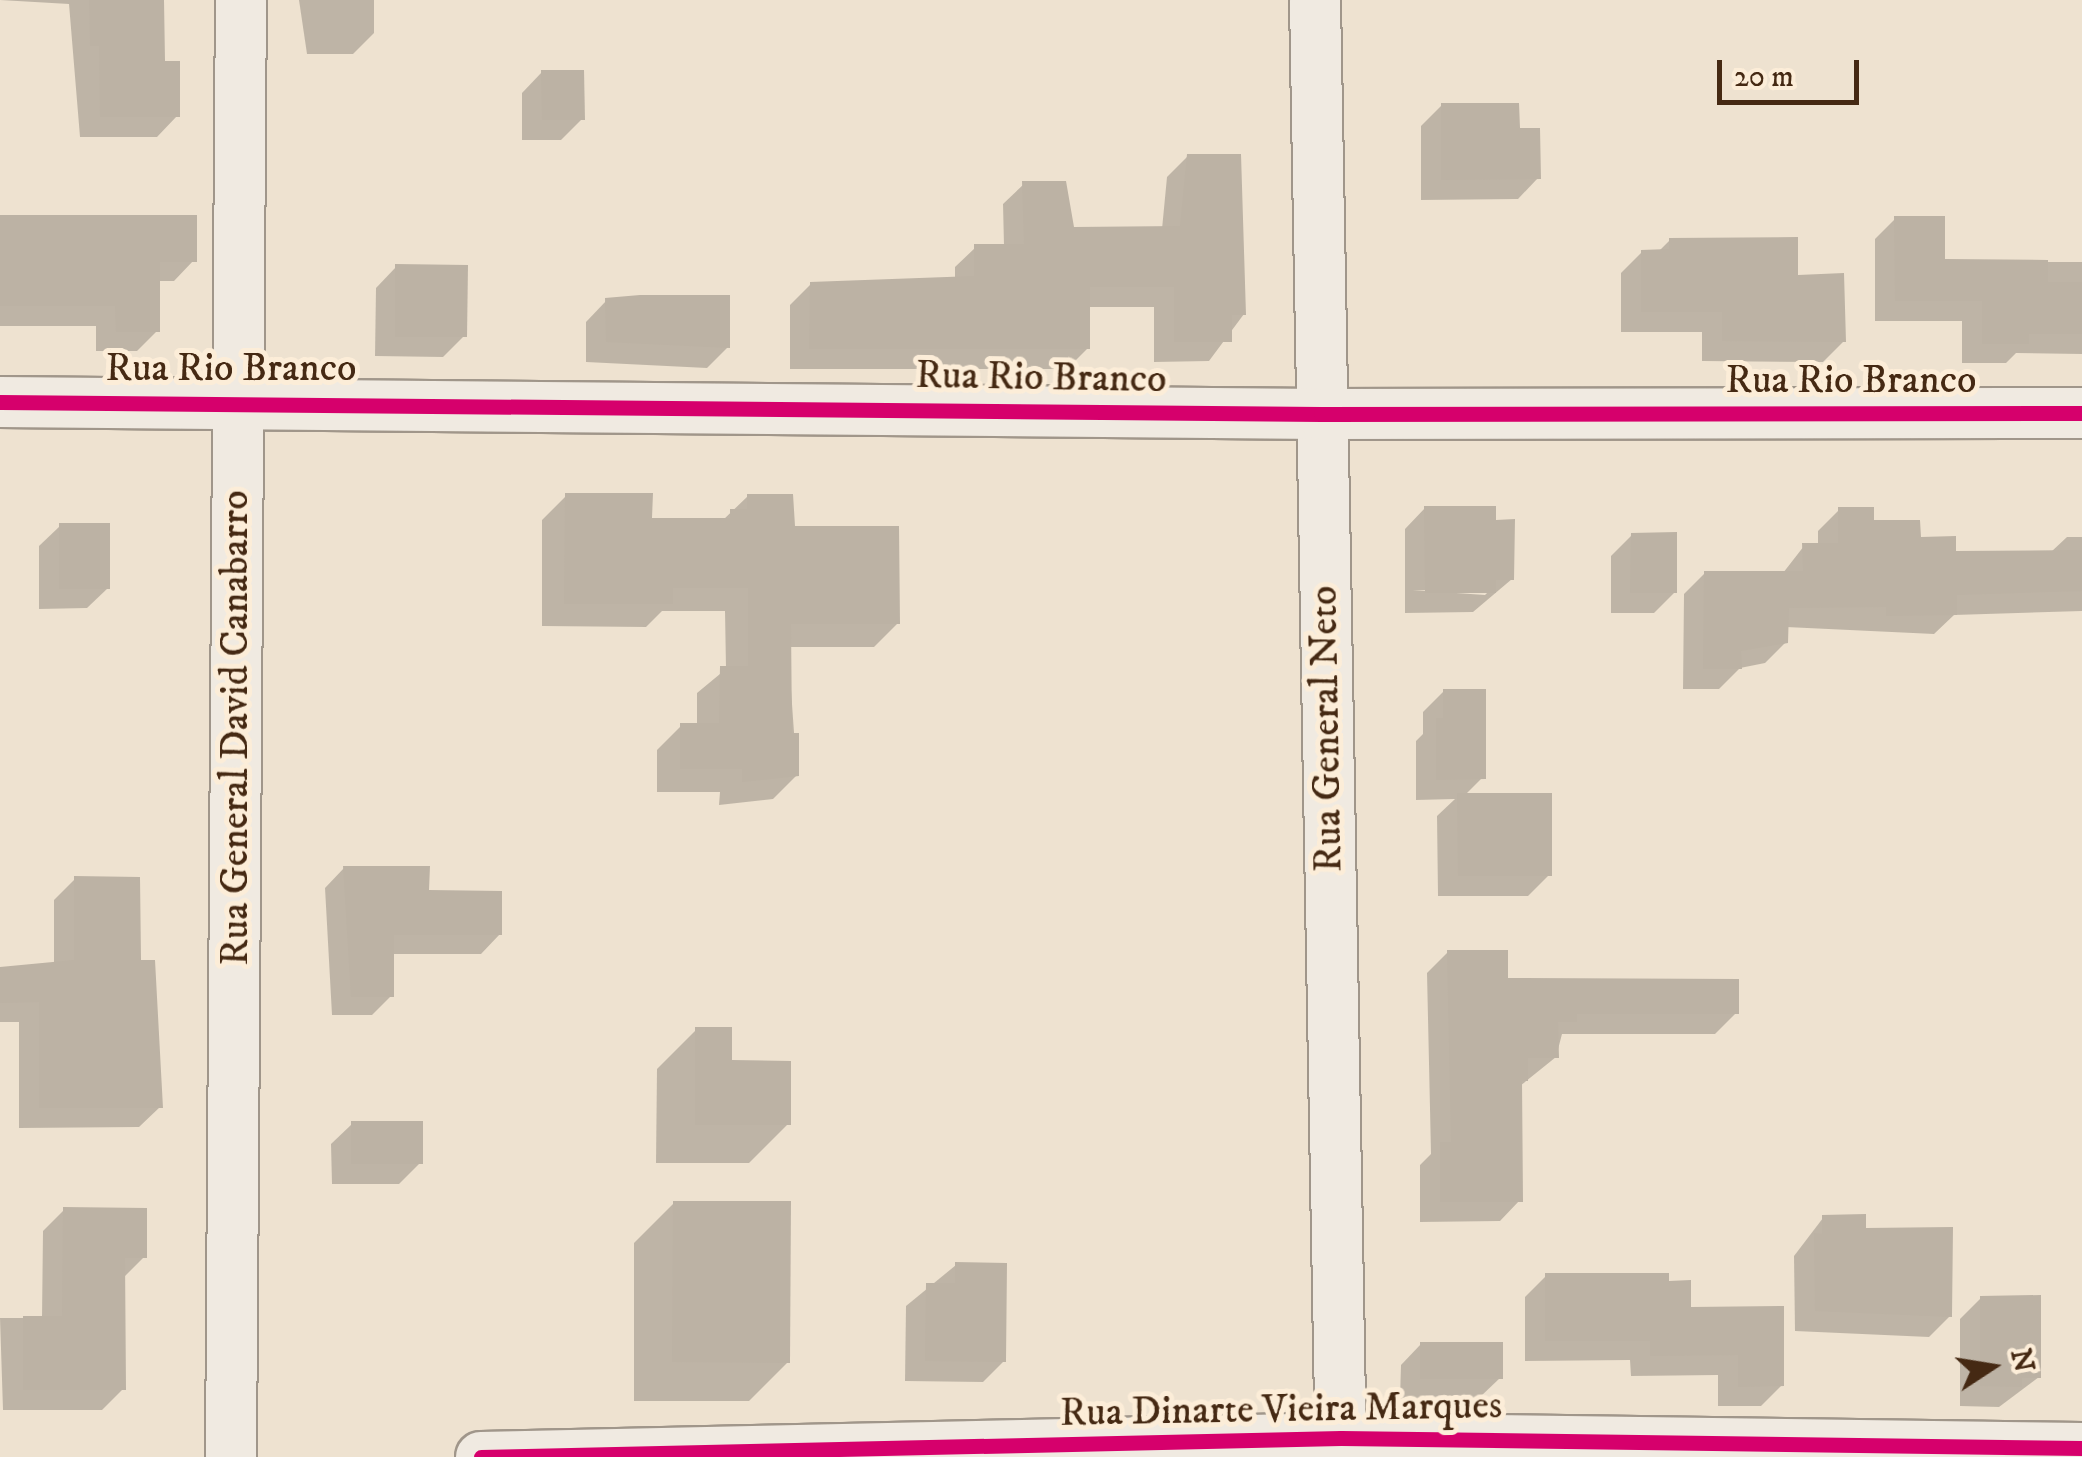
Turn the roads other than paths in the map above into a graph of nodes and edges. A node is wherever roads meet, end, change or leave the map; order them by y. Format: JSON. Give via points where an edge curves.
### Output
{"nodes":[{"id":1,"x":242,"y":0,"type":"edge"},
{"id":2,"x":1315,"y":0,"type":"edge"},
{"id":3,"x":238,"y":400,"type":"junction"},
{"id":4,"x":0,"y":402,"type":"edge"},
{"id":5,"x":2082,"y":413,"type":"edge"},
{"id":6,"x":1321,"y":414,"type":"junction"},
{"id":7,"x":1341,"y":1448,"type":"edge"},
{"id":8,"x":2082,"y":1448,"type":"edge"},
{"id":9,"x":231,"y":1457,"type":"edge"},
{"id":10,"x":481,"y":1457,"type":"edge"}],
"edges":[{"from":1,"to":3,"type":"street","name":"Rua General David Canabarro"},
{"from":2,"to":6,"type":"street","name":"Rua General Neto"},
{"from":3,"to":4,"type":"street","name":"Rua Rio Branco"},
{"from":3,"to":6,"type":"street","name":"Rua Rio Branco"},
{"from":3,"to":9,"type":"street","name":"Rua General David Canabarro"},
{"from":5,"to":6,"type":"street","name":"Rua Rio Branco"},
{"from":6,"to":7,"type":"street","name":"Rua General Neto"},
{"from":7,"to":8,"type":"street","name":"Rua Dinarte Vieira Marques"},
{"from":7,"to":10,"type":"street","name":"Rua Dinarte Vieira Marques"}]}
